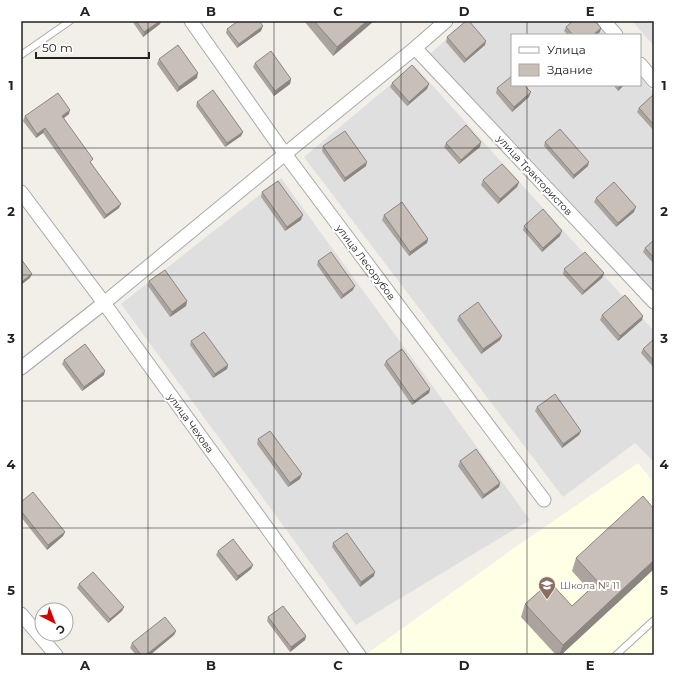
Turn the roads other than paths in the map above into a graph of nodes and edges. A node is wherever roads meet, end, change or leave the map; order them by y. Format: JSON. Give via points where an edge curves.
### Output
{"nodes":[{"id":1,"x":70,"y":21,"type":"edge"},
{"id":2,"x":191,"y":21,"type":"edge"},
{"id":3,"x":446,"y":21,"type":"edge"},
{"id":4,"x":604,"y":21,"type":"edge"},
{"id":5,"x":615,"y":34,"type":"edge"},
{"id":6,"x":415,"y":48,"type":"junction"},
{"id":7,"x":21,"y":55,"type":"edge"},
{"id":8,"x":641,"y":65,"type":"edge"},
{"id":9,"x":654,"y":81,"type":"edge"},
{"id":10,"x":285,"y":154,"type":"junction"},
{"id":11,"x":21,"y":192,"type":"edge"},
{"id":12,"x":654,"y":302,"type":"edge"},
{"id":13,"x":104,"y":303,"type":"junction"},
{"id":14,"x":21,"y":368,"type":"edge"},
{"id":15,"x":544,"y":500,"type":"dead end"},
{"id":16,"x":21,"y":614,"type":"edge"},
{"id":17,"x":654,"y":620,"type":"edge"},
{"id":18,"x":56,"y":655,"type":"edge"},
{"id":19,"x":359,"y":655,"type":"edge"},
{"id":20,"x":616,"y":655,"type":"edge"}],
"edges":[{"from":1,"to":7,"type":"lane"},
{"from":2,"to":10,"type":"street","name":"улица Лесорубов"},
{"from":3,"to":6,"type":"street"},
{"from":4,"to":5,"type":"street"},
{"from":6,"to":10,"type":"street"},
{"from":6,"to":12,"type":"street","name":"улица Трактористов"},
{"from":8,"to":9,"type":"street"},
{"from":10,"to":13,"type":"street"},
{"from":10,"to":15,"type":"street","name":"улица Лесорубов"},
{"from":11,"to":13,"type":"street","name":"улица Чехова"},
{"from":13,"to":14,"type":"street"},
{"from":13,"to":19,"type":"street","name":"улица Чехова"},
{"from":16,"to":18,"type":"street"},
{"from":17,"to":20,"type":"lane"}]}
